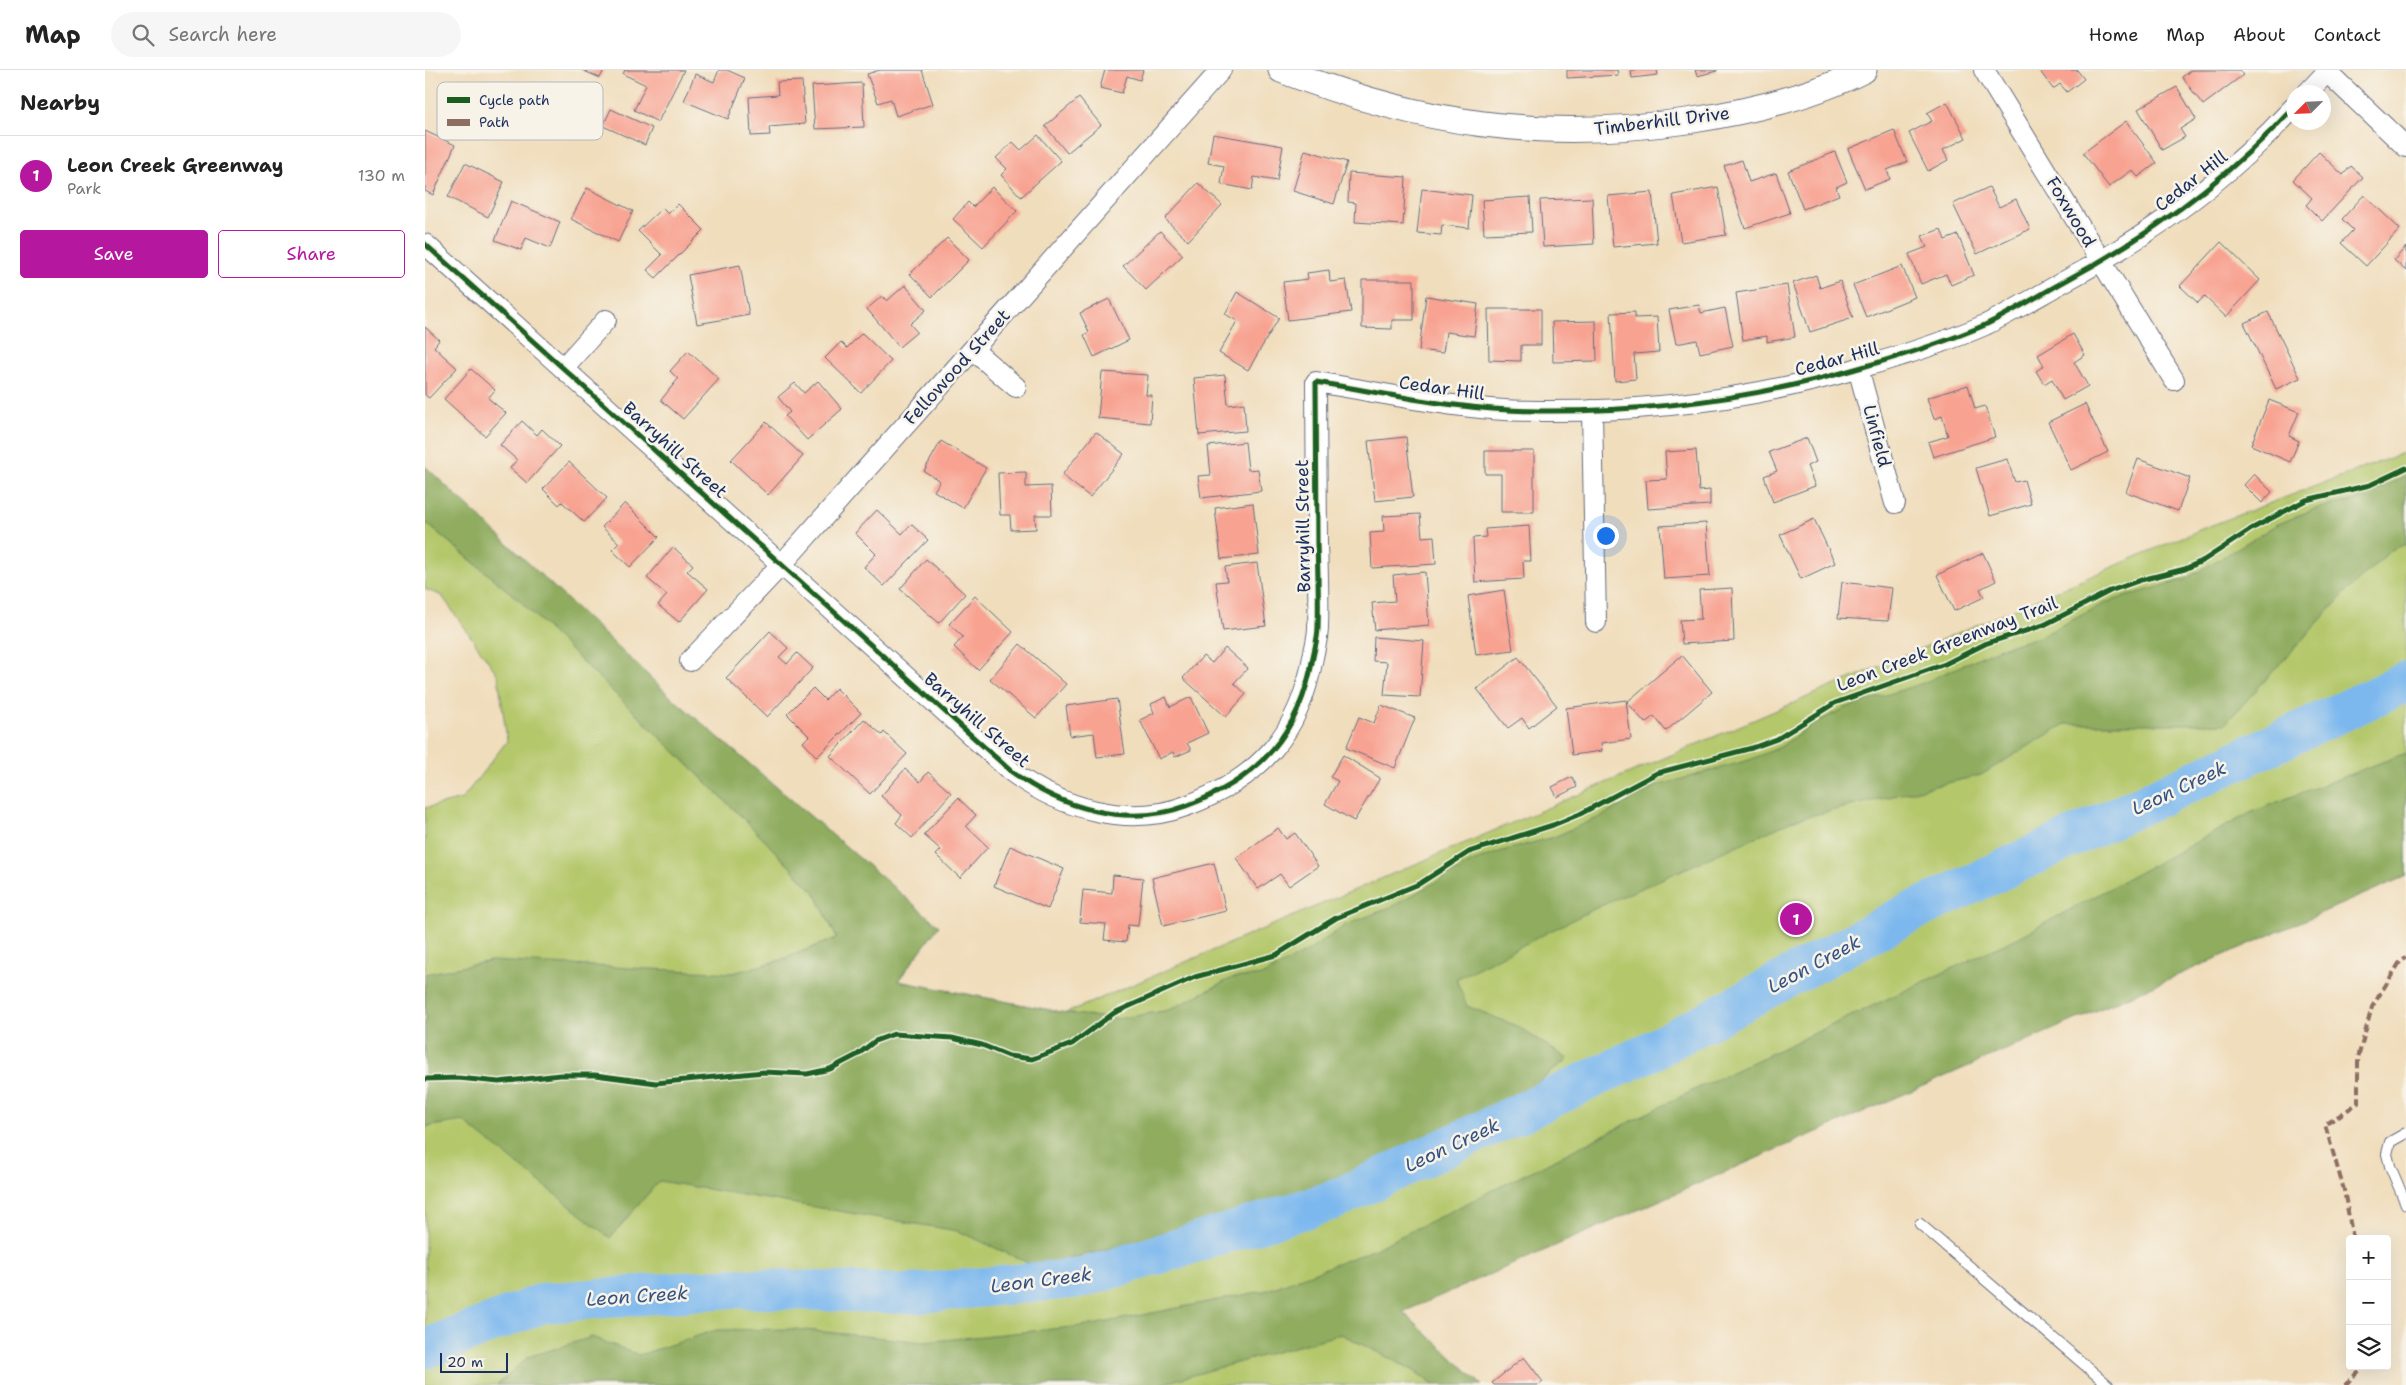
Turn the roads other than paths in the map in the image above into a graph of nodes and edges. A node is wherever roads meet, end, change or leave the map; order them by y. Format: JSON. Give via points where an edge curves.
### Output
{"nodes":[{"id":1,"x":1221,"y":70,"type":"edge"},
{"id":2,"x":1281,"y":70,"type":"edge"},
{"id":3,"x":1864,"y":70,"type":"edge"},
{"id":4,"x":1984,"y":70,"type":"edge"},
{"id":5,"x":2315,"y":85,"type":"edge"},
{"id":6,"x":2286,"y":116,"type":"edge"},
{"id":7,"x":2406,"y":147,"type":"edge"},
{"id":8,"x":425,"y":244,"type":"edge"},
{"id":9,"x":2101,"y":262,"type":"junction"},
{"id":10,"x":606,"y":320,"type":"dead end"},
{"id":11,"x":973,"y":350,"type":"junction"},
{"id":12,"x":563,"y":368,"type":"junction"},
{"id":13,"x":1858,"y":368,"type":"junction"},
{"id":14,"x":2173,"y":380,"type":"dead end"},
{"id":15,"x":1316,"y":382,"type":"joint"},
{"id":16,"x":1017,"y":387,"type":"dead end"},
{"id":17,"x":1592,"y":410,"type":"junction"},
{"id":18,"x":1895,"y":503,"type":"dead end"},
{"id":19,"x":782,"y":564,"type":"junction"},
{"id":20,"x":1597,"y":622,"type":"dead end"},
{"id":21,"x":690,"y":661,"type":"dead end"},
{"id":22,"x":2406,"y":1133,"type":"edge"},
{"id":23,"x":2406,"y":1204,"type":"edge"},
{"id":24,"x":1920,"y":1224,"type":"dead end"},
{"id":25,"x":2108,"y":1385,"type":"edge"}],
"edges":[{"from":1,"to":11,"type":"street","name":"Fellowood Street"},
{"from":2,"to":3,"type":"street","name":"Timberhill Drive","via":[[1338,92],[1412,113],[1489,126],[1565,131],[1634,128],[1771,106]]},
{"from":4,"to":9,"type":"street","name":"Foxwood"},
{"from":5,"to":7,"type":"street","via":[[2327,72]]},
{"from":6,"to":9,"type":"street","name":"Cedar Hill","via":[[2226,173],[2142,237]]},
{"from":8,"to":12,"type":"street","name":"Barryhill Street"},
{"from":9,"to":13,"type":"street","name":"Cedar Hill","via":[[1985,325],[1904,356]]},
{"from":9,"to":14,"type":"street","name":"Foxwood"},
{"from":10,"to":12,"type":"street"},
{"from":11,"to":16,"type":"street"},
{"from":11,"to":19,"type":"street","name":"Fellowood Street"},
{"from":12,"to":19,"type":"street","name":"Barryhill Street"},
{"from":13,"to":17,"type":"street","name":"Cedar Hill","via":[[1836,376],[1734,398],[1630,410]]},
{"from":13,"to":18,"type":"street","name":"Linfield"},
{"from":15,"to":17,"type":"street","name":"Cedar Hill","via":[[1434,404],[1535,411]]},
{"from":15,"to":19,"type":"street","name":"Barryhill Street","via":[[1318,629],[1309,683],[1295,718],[1275,748],[1248,775],[1215,795],[1178,809],[1139,815],[1100,812],[1062,802],[1028,783]]},
{"from":17,"to":20,"type":"street"},
{"from":19,"to":21,"type":"street","name":"Fellowood Street"},
{"from":22,"to":23,"type":"lane","via":[[2389,1142],[2387,1154]]},
{"from":24,"to":25,"type":"lane"}]}
